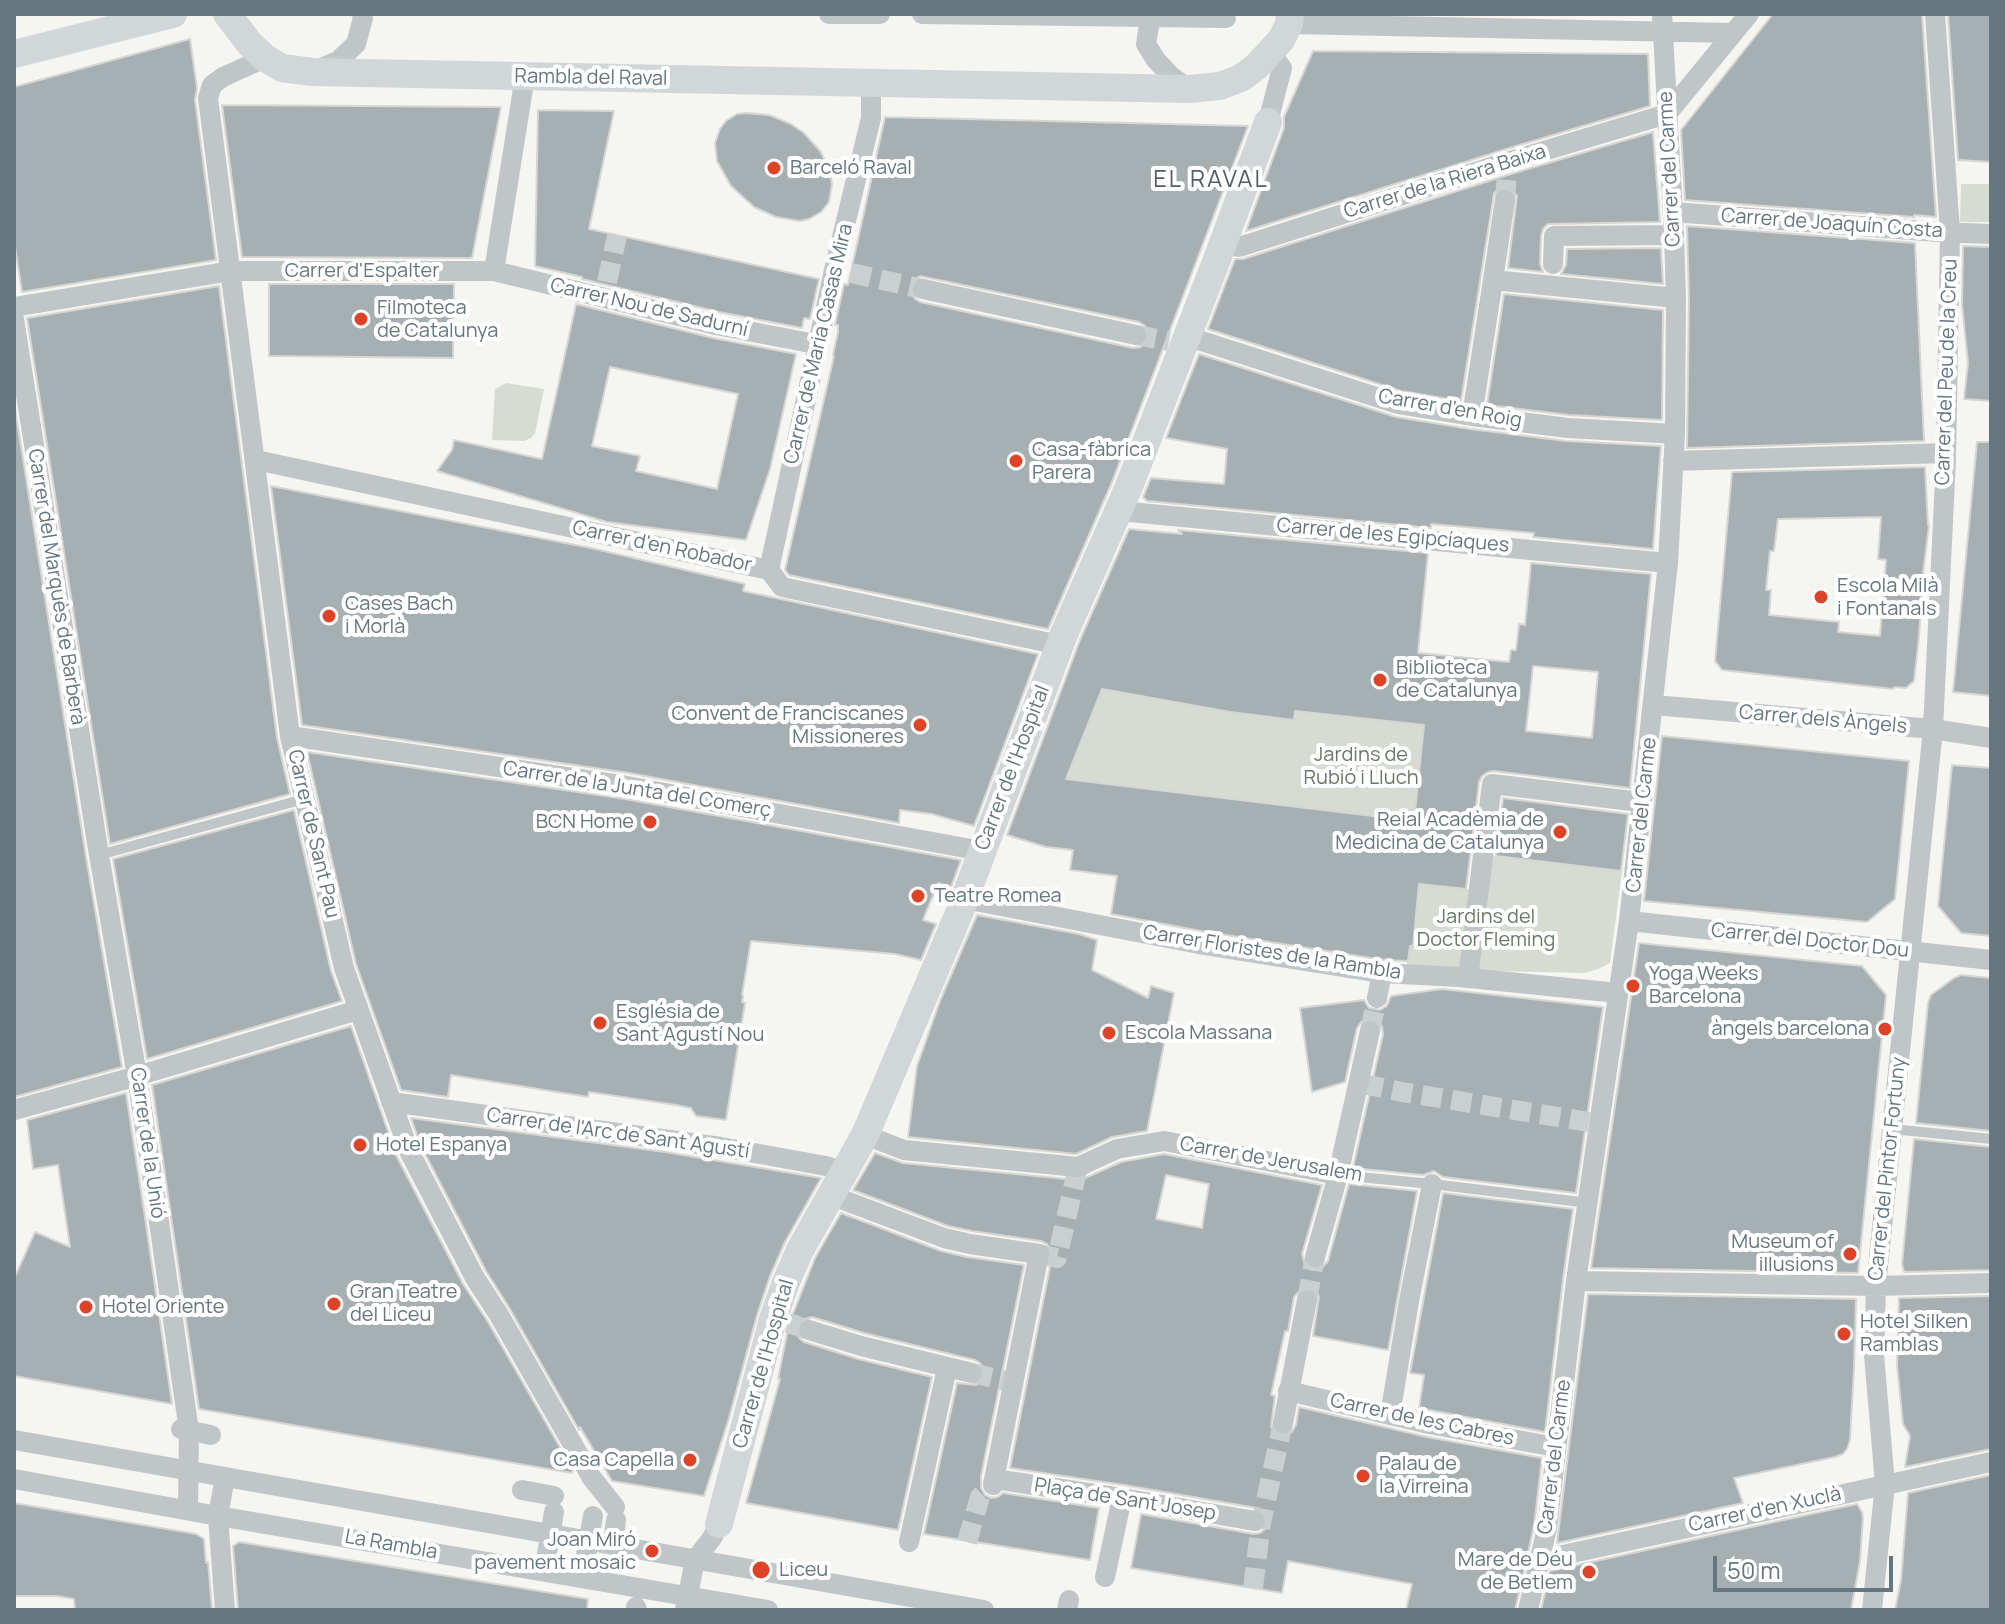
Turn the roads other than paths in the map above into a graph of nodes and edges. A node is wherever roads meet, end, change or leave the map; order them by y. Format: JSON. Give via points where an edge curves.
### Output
{"nodes":[{"id":1,"x":173,"y":14,"type":"edge"},
{"id":2,"x":227,"y":14,"type":"edge"},
{"id":3,"x":362,"y":14,"type":"edge"},
{"id":4,"x":829,"y":14,"type":"edge"},
{"id":5,"x":880,"y":14,"type":"edge"},
{"id":6,"x":922,"y":14,"type":"edge"},
{"id":7,"x":1749,"y":14,"type":"edge"},
{"id":8,"x":1935,"y":14,"type":"edge"},
{"id":9,"x":1150,"y":15,"type":"edge"},
{"id":10,"x":1226,"y":18,"type":"dead end"},
{"id":11,"x":1290,"y":19,"type":"edge"},
{"id":12,"x":1662,"y":23,"type":"edge"},
{"id":13,"x":1733,"y":33,"type":"junction"},
{"id":14,"x":1270,"y":53,"type":"junction"},
{"id":15,"x":14,"y":54,"type":"edge"},
{"id":16,"x":265,"y":58,"type":"junction"},
{"id":17,"x":312,"y":72,"type":"junction"},
{"id":18,"x":525,"y":76,"type":"junction"},
{"id":19,"x":871,"y":83,"type":"junction"},
{"id":20,"x":1189,"y":89,"type":"junction"},
{"id":21,"x":1667,"y":114,"type":"junction"},
{"id":22,"x":1268,"y":122,"type":"joint"},
{"id":23,"x":1505,"y":200,"type":"tunnel mouth"},
{"id":24,"x":1673,"y":212,"type":"junction"},
{"id":25,"x":1950,"y":232,"type":"junction"},
{"id":26,"x":1991,"y":234,"type":"edge"},
{"id":27,"x":1674,"y":235,"type":"junction"},
{"id":28,"x":1223,"y":244,"type":"junction"},
{"id":29,"x":231,"y":271,"type":"junction"},
{"id":30,"x":494,"y":271,"type":"junction"},
{"id":31,"x":1552,"y":276,"type":"junction"},
{"id":32,"x":1493,"y":280,"type":"junction"},
{"id":33,"x":923,"y":289,"type":"tunnel mouth"},
{"id":34,"x":1676,"y":298,"type":"junction"},
{"id":35,"x":14,"y":307,"type":"edge"},
{"id":36,"x":14,"y":319,"type":"edge"},
{"id":37,"x":1136,"y":335,"type":"tunnel mouth"},
{"id":38,"x":1179,"y":341,"type":"junction"},
{"id":39,"x":805,"y":342,"type":"dead end"},
{"id":40,"x":1472,"y":416,"type":"junction"},
{"id":41,"x":1675,"y":434,"type":"junction"},
{"id":42,"x":1946,"y":453,"type":"junction"},
{"id":43,"x":256,"y":460,"type":"junction"},
{"id":44,"x":1673,"y":461,"type":"junction"},
{"id":45,"x":1119,"y":511,"type":"junction"},
{"id":46,"x":1668,"y":563,"type":"junction"},
{"id":47,"x":769,"y":570,"type":"junction"},
{"id":48,"x":1060,"y":645,"type":"junction"},
{"id":49,"x":1654,"y":705,"type":"junction"},
{"id":50,"x":1933,"y":729,"type":"junction"},
{"id":51,"x":290,"y":736,"type":"junction"},
{"id":52,"x":1991,"y":738,"type":"edge"},
{"id":53,"x":304,"y":799,"type":"junction"},
{"id":54,"x":1632,"y":801,"type":"dead end"},
{"id":55,"x":982,"y":851,"type":"junction"},
{"id":56,"x":99,"y":855,"type":"junction"},
{"id":57,"x":975,"y":901,"type":"dead end"},
{"id":58,"x":1629,"y":921,"type":"junction"},
{"id":59,"x":1910,"y":952,"type":"junction"},
{"id":60,"x":1991,"y":960,"type":"edge"},
{"id":61,"x":1382,"y":973,"type":"junction"},
{"id":62,"x":1468,"y":978,"type":"junction"},
{"id":63,"x":1618,"y":993,"type":"junction"},
{"id":64,"x":1377,"y":998,"type":"tunnel mouth"},
{"id":65,"x":358,"y":1010,"type":"junction"},
{"id":66,"x":1370,"y":1031,"type":"tunnel mouth"},
{"id":67,"x":391,"y":1102,"type":"junction"},
{"id":68,"x":14,"y":1110,"type":"edge"},
{"id":69,"x":1892,"y":1129,"type":"junction"},
{"id":70,"x":865,"y":1135,"type":"junction"},
{"id":71,"x":1991,"y":1139,"type":"edge"},
{"id":72,"x":1338,"y":1175,"type":"junction"},
{"id":73,"x":837,"y":1183,"type":"junction"},
{"id":74,"x":1432,"y":1184,"type":"junction"},
{"id":75,"x":1589,"y":1203,"type":"junction"},
{"id":76,"x":1039,"y":1254,"type":"joint"},
{"id":77,"x":1315,"y":1257,"type":"tunnel mouth"},
{"id":78,"x":1576,"y":1281,"type":"junction"},
{"id":79,"x":1991,"y":1283,"type":"edge"},
{"id":80,"x":1876,"y":1286,"type":"junction"},
{"id":81,"x":1307,"y":1300,"type":"tunnel mouth"},
{"id":82,"x":809,"y":1330,"type":"tunnel mouth"},
{"id":83,"x":947,"y":1368,"type":"junction"},
{"id":84,"x":972,"y":1373,"type":"tunnel mouth"},
{"id":85,"x":1288,"y":1391,"type":"junction"},
{"id":86,"x":1390,"y":1415,"type":"junction"},
{"id":87,"x":1283,"y":1423,"type":"tunnel mouth"},
{"id":88,"x":185,"y":1430,"type":"junction"},
{"id":89,"x":211,"y":1435,"type":"dead end"},
{"id":90,"x":14,"y":1440,"type":"edge"},
{"id":91,"x":1556,"y":1447,"type":"junction"},
{"id":92,"x":1991,"y":1462,"type":"edge"},
{"id":93,"x":189,"y":1470,"type":"junction"},
{"id":94,"x":225,"y":1477,"type":"junction"},
{"id":95,"x":14,"y":1479,"type":"edge"},
{"id":96,"x":1885,"y":1484,"type":"junction"},
{"id":97,"x":522,"y":1490,"type":"dead end"},
{"id":98,"x":1122,"y":1498,"type":"junction"},
{"id":99,"x":188,"y":1510,"type":"junction"},
{"id":100,"x":218,"y":1516,"type":"junction"},
{"id":101,"x":593,"y":1516,"type":"dead end"},
{"id":102,"x":1255,"y":1521,"type":"dead end"},
{"id":103,"x":716,"y":1531,"type":"joint"},
{"id":104,"x":909,"y":1542,"type":"dead end"},
{"id":105,"x":549,"y":1544,"type":"junction"},
{"id":106,"x":613,"y":1545,"type":"junction"},
{"id":107,"x":587,"y":1551,"type":"junction"},
{"id":108,"x":695,"y":1560,"type":"junction"},
{"id":109,"x":1540,"y":1560,"type":"junction"},
{"id":110,"x":1105,"y":1577,"type":"dead end"},
{"id":111,"x":687,"y":1598,"type":"edge"},
{"id":112,"x":225,"y":1610,"type":"edge"},
{"id":113,"x":768,"y":1610,"type":"edge"},
{"id":114,"x":984,"y":1610,"type":"edge"},
{"id":115,"x":1528,"y":1610,"type":"edge"},
{"id":116,"x":1872,"y":1610,"type":"edge"}],
"edges":[{"from":1,"to":15,"type":"street"},
{"from":2,"to":16,"type":"street","name":"Rambla del Raval"},
{"from":3,"to":17,"type":"street","via":[[356,44],[338,61]]},
{"from":4,"to":5,"type":"street"},
{"from":6,"to":9,"type":"street"},
{"from":7,"to":13,"type":"street"},
{"from":8,"to":25,"type":"street","name":"Carrer del Peu de la Creu"},
{"from":9,"to":10,"type":"street"},
{"from":9,"to":20,"type":"street","via":[[1146,44],[1172,77]]},
{"from":11,"to":12,"type":"street"},
{"from":11,"to":14,"type":"street"},
{"from":12,"to":13,"type":"street"},
{"from":12,"to":21,"type":"street","name":"Carrer del Carme"},
{"from":13,"to":21,"type":"street"},
{"from":14,"to":20,"type":"street","name":"Rambla del Raval","via":[[1241,78]]},
{"from":14,"to":22,"type":"street","name":"Carrer de l'Hospital","via":[[1282,68]]},
{"from":16,"to":17,"type":"street","name":"Rambla del Raval","via":[[282,68]]},
{"from":16,"to":29,"type":"street","name":"Carrer de Sant Pau","via":[[223,77],[212,85],[208,98]]},
{"from":17,"to":18,"type":"street","name":"Rambla del Raval"},
{"from":18,"to":19,"type":"street","name":"Rambla del Raval"},
{"from":18,"to":30,"type":"street"},
{"from":19,"to":20,"type":"street","name":"Rambla del Raval"},
{"from":19,"to":47,"type":"street","name":"Carrer de Maria Casas Mira","via":[[871,118],[842,272]]},
{"from":21,"to":24,"type":"street","name":"Carrer del Carme"},
{"from":21,"to":28,"type":"street","name":"Carrer de la Riera Baixa","via":[[1507,168],[1239,247]]},
{"from":22,"to":28,"type":"street","name":"Carrer de l'Hospital"},
{"from":23,"to":32,"type":"street"},
{"from":24,"to":25,"type":"street","name":"Carrer de Joaquín Costa"},
{"from":24,"to":27,"type":"street","name":"Carrer del Carme"},
{"from":25,"to":26,"type":"street","name":"Carrer de Joaquín Costa"},
{"from":25,"to":42,"type":"street","name":"Carrer del Peu de la Creu"},
{"from":27,"to":31,"type":"street","via":[[1554,236]]},
{"from":27,"to":34,"type":"street","name":"Carrer del Carme"},
{"from":28,"to":38,"type":"street","name":"Carrer de l'Hospital"},
{"from":29,"to":30,"type":"street","name":"Carrer d'Espalter"},
{"from":29,"to":35,"type":"street","name":"Carrer d'Espalter"},
{"from":29,"to":43,"type":"street","name":"Carrer de Sant Pau"},
{"from":30,"to":39,"type":"street","name":"Carrer Nou de Sadurní","via":[[606,290],[716,325]]},
{"from":31,"to":32,"type":"street"},
{"from":31,"to":34,"type":"street"},
{"from":32,"to":40,"type":"street"},
{"from":33,"to":37,"type":"street"},
{"from":34,"to":41,"type":"street","name":"Carrer del Carme"},
{"from":36,"to":56,"type":"street","name":"Carrer del Marquès de Barberà"},
{"from":38,"to":40,"type":"street","name":"Carrer d'en Roig","via":[[1398,404]]},
{"from":38,"to":45,"type":"street","name":"Carrer de l'Hospital"},
{"from":40,"to":41,"type":"street","name":"Carrer d'en Roig"},
{"from":41,"to":44,"type":"street","name":"Carrer del Carme"},
{"from":42,"to":44,"type":"street"},
{"from":42,"to":50,"type":"street","name":"Carrer del Peu de la Creu"},
{"from":43,"to":47,"type":"street","name":"Carrer d'en Robador"},
{"from":43,"to":51,"type":"street","name":"Carrer de Sant Pau"},
{"from":44,"to":46,"type":"street","name":"Carrer del Carme"},
{"from":45,"to":46,"type":"street","name":"Carrer de les Egipcíaques"},
{"from":45,"to":48,"type":"street","name":"Carrer de l'Hospital"},
{"from":46,"to":49,"type":"street","name":"Carrer del Carme"},
{"from":47,"to":48,"type":"street","name":"Carrer d'en Robador","via":[[782,587]]},
{"from":48,"to":55,"type":"street","name":"Carrer de l'Hospital"},
{"from":49,"to":50,"type":"street","name":"Carrer dels Àngels"},
{"from":49,"to":58,"type":"street","name":"Carrer del Carme"},
{"from":50,"to":52,"type":"street","name":"Carrer dels Àngels"},
{"from":50,"to":59,"type":"street","name":"Carrer del Pintor Fortuny"},
{"from":51,"to":53,"type":"street","name":"Carrer de Sant Pau"},
{"from":51,"to":55,"type":"street","name":"Carrer de la Junta del Comerç","via":[[627,786]]},
{"from":53,"to":56,"type":"lane"},
{"from":53,"to":65,"type":"street","name":"Carrer de Sant Pau"},
{"from":54,"to":62,"type":"street","via":[[1492,784]]},
{"from":55,"to":70,"type":"street","name":"Carrer de l'Hospital"},
{"from":56,"to":88,"type":"street","name":"Carrer de la Unió","via":[[137,1076]]},
{"from":57,"to":61,"type":"street","name":"Carrer Floristes de la Rambla"},
{"from":58,"to":59,"type":"street","name":"Carrer del Doctor Dou"},
{"from":58,"to":63,"type":"street","name":"Carrer del Carme"},
{"from":59,"to":60,"type":"street","name":"Carrer del Doctor Dou"},
{"from":59,"to":69,"type":"street","name":"Carrer del Pintor Fortuny"},
{"from":61,"to":62,"type":"street","name":"Carrer Floristes de la Rambla"},
{"from":61,"to":64,"type":"street"},
{"from":62,"to":63,"type":"street","name":"Carrer Floristes de la Rambla"},
{"from":63,"to":75,"type":"street","name":"Carrer del Carme"},
{"from":65,"to":67,"type":"street","name":"Carrer de Sant Pau"},
{"from":65,"to":68,"type":"street"},
{"from":66,"to":72,"type":"street"},
{"from":67,"to":73,"type":"street","name":"Carrer de l'Arc de Sant Agustí","via":[[826,1166]]},
{"from":67,"to":106,"type":"street","name":"Carrer de Sant Pau","via":[[409,1151],[475,1278],[615,1514]]},
{"from":69,"to":71,"type":"lane"},
{"from":69,"to":80,"type":"street","name":"Carrer del Pintor Fortuny"},
{"from":70,"to":72,"type":"street","name":"Carrer de Jerusalem","via":[[904,1150],[1078,1167],[1117,1149],[1164,1141]]},
{"from":70,"to":73,"type":"street","name":"Carrer de l'Hospital"},
{"from":72,"to":74,"type":"lane","name":"Carrer de Jerusalem"},
{"from":72,"to":77,"type":"street"},
{"from":73,"to":76,"type":"street","name":"Carrer de l'Arc de Sant Agustí","via":[[944,1238]]},
{"from":73,"to":103,"type":"street","name":"Carrer de l'Hospital","via":[[788,1265],[781,1321]]},
{"from":74,"to":75,"type":"lane","name":"Carrer de Jerusalem"},
{"from":74,"to":86,"type":"street"},
{"from":75,"to":78,"type":"street","name":"Carrer del Carme"},
{"from":76,"to":98,"type":"street","name":"Plaça de Sant Josep","via":[[994,1482]]},
{"from":78,"to":80,"type":"street"},
{"from":78,"to":91,"type":"street","name":"Carrer del Carme"},
{"from":79,"to":80,"type":"street"},
{"from":80,"to":96,"type":"street","name":"Carrer del Pintor Fortuny","via":[[1874,1355]]},
{"from":81,"to":85,"type":"street"},
{"from":82,"to":83,"type":"street"},
{"from":83,"to":84,"type":"street"},
{"from":83,"to":104,"type":"street"},
{"from":85,"to":86,"type":"street","name":"Carrer de les Cabres"},
{"from":85,"to":87,"type":"street"},
{"from":86,"to":91,"type":"street","name":"Carrer de les Cabres"},
{"from":88,"to":89,"type":"street"},
{"from":88,"to":93,"type":"street","name":"Carrer de la Unió"},
{"from":90,"to":93,"type":"street","name":"La Rambla"},
{"from":91,"to":109,"type":"street","name":"Carrer del Carme"},
{"from":92,"to":96,"type":"street","name":"Carrer d'en Xuclà"},
{"from":93,"to":94,"type":"street","name":"La Rambla"},
{"from":93,"to":99,"type":"street","name":"Carrer de la Unió"},
{"from":94,"to":100,"type":"street"},
{"from":94,"to":105,"type":"street","name":"La Rambla"},
{"from":95,"to":99,"type":"street","name":"La Rambla"},
{"from":96,"to":109,"type":"street","name":"Carrer d'en Xuclà"},
{"from":96,"to":116,"type":"street","name":"Carrer del Pintor Fortuny"},
{"from":97,"to":105,"type":"street","via":[[554,1504]]},
{"from":98,"to":102,"type":"street","name":"Plaça de Sant Josep"},
{"from":98,"to":110,"type":"street"},
{"from":99,"to":100,"type":"street","name":"La Rambla"},
{"from":100,"to":111,"type":"street","name":"La Rambla"},
{"from":100,"to":112,"type":"street"},
{"from":101,"to":107,"type":"street"},
{"from":103,"to":108,"type":"street"},
{"from":105,"to":107,"type":"street","name":"La Rambla"},
{"from":106,"to":107,"type":"street","name":"La Rambla"},
{"from":106,"to":108,"type":"street","name":"La Rambla"},
{"from":108,"to":111,"type":"street"},
{"from":108,"to":114,"type":"street","name":"La Rambla"},
{"from":109,"to":115,"type":"street","name":"Carrer del Carme"},
{"from":111,"to":113,"type":"street","name":"La Rambla"}]}
